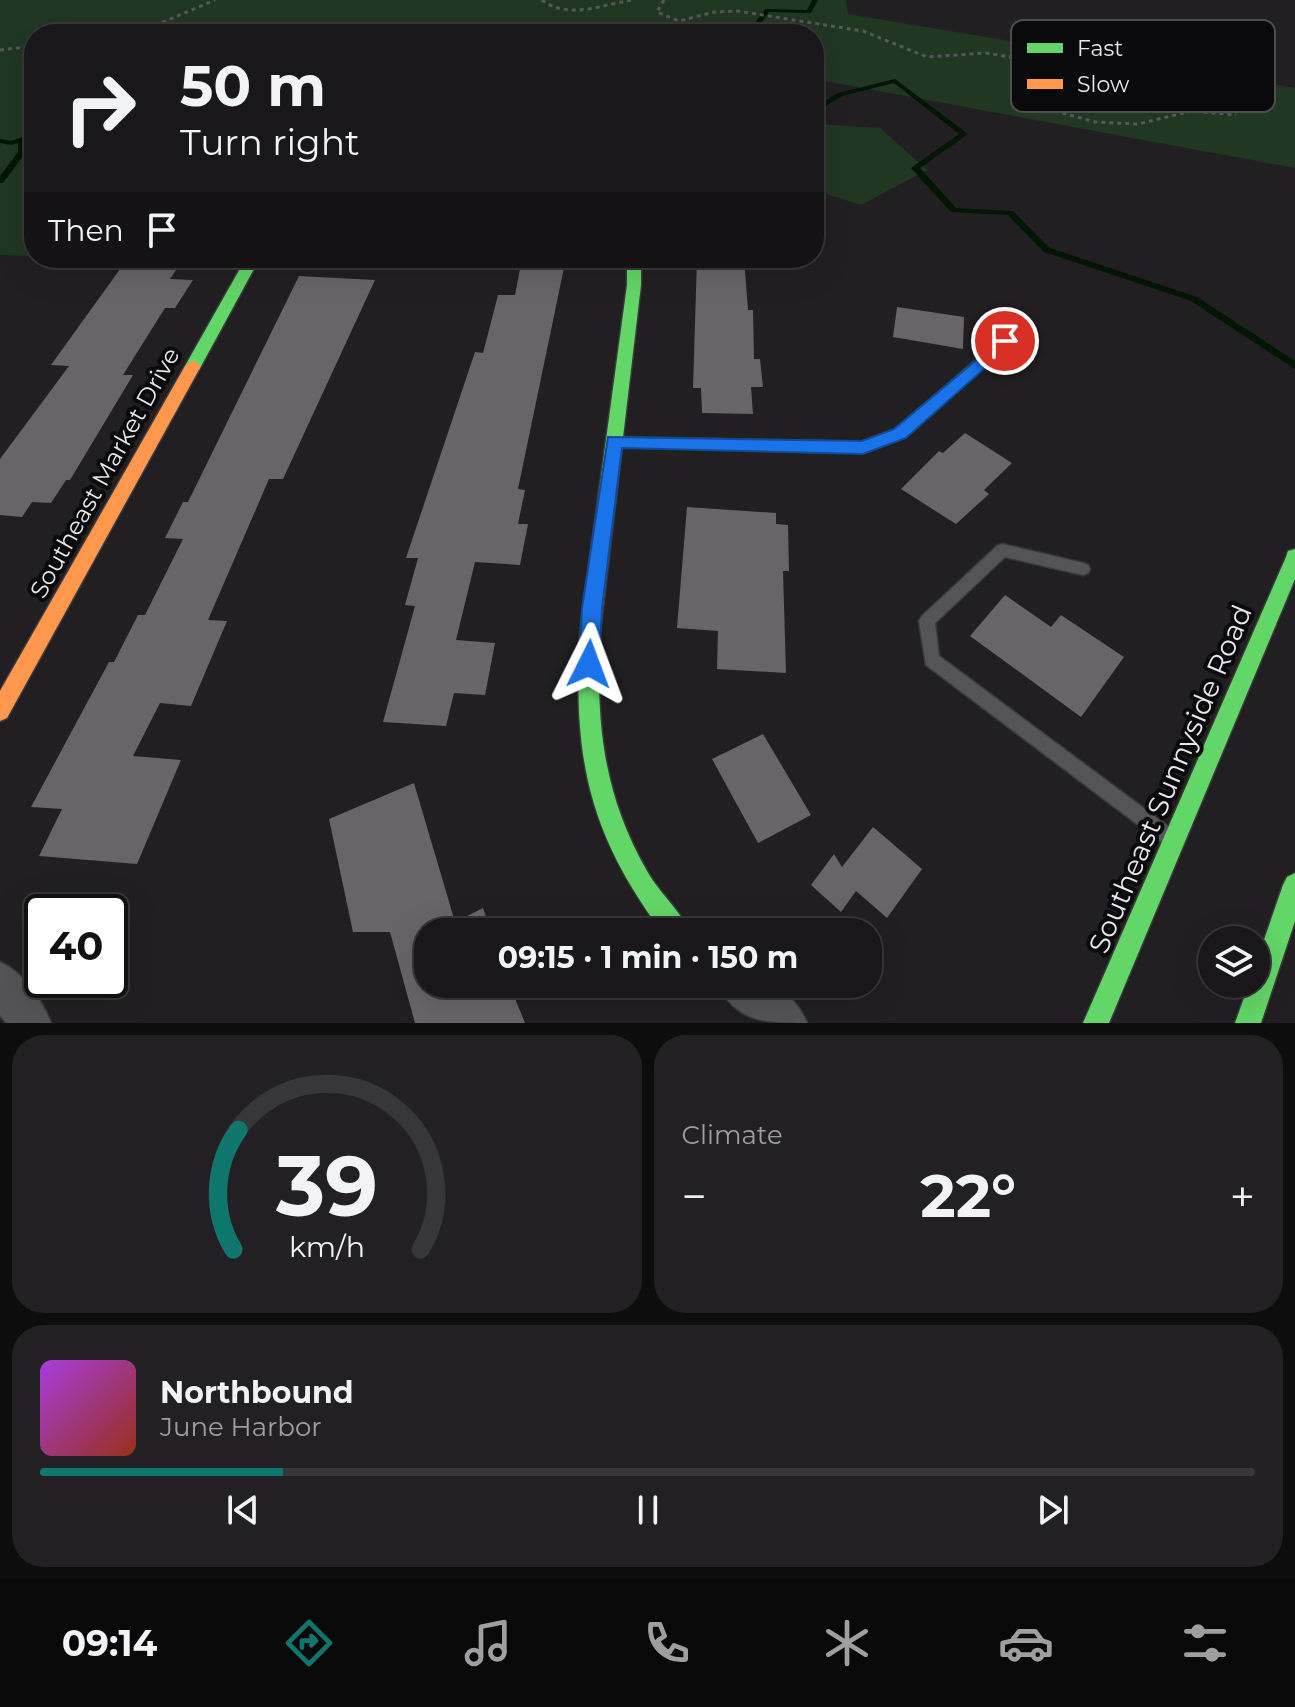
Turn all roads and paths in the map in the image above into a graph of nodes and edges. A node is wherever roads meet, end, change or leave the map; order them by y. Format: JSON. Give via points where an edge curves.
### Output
{"nodes":[{"id":1,"x":215,"y":0,"type":"edge"},
{"id":2,"x":542,"y":0,"type":"edge"},
{"id":3,"x":632,"y":0,"type":"edge"},
{"id":4,"x":664,"y":0,"type":"edge"},
{"id":5,"x":160,"y":24,"type":"edge"},
{"id":6,"x":819,"y":24,"type":"edge"},
{"id":7,"x":824,"y":25,"type":"edge"},
{"id":8,"x":24,"y":47,"type":"edge"},
{"id":9,"x":0,"y":50,"type":"edge"},
{"id":10,"x":1011,"y":58,"type":"edge"},
{"id":11,"x":1059,"y":112,"type":"edge"},
{"id":12,"x":1188,"y":112,"type":"edge"},
{"id":13,"x":1203,"y":112,"type":"edge"},
{"id":14,"x":1236,"y":115,"type":"dead end"},
{"id":15,"x":247,"y":268,"type":"edge"},
{"id":16,"x":634,"y":268,"type":"edge"},
{"id":17,"x":1005,"y":341,"type":"dead end"},
{"id":18,"x":614,"y":442,"type":"junction"},
{"id":19,"x":1295,"y":557,"type":"edge"},
{"id":20,"x":1083,"y":569,"type":"dead end"},
{"id":21,"x":0,"y":711,"type":"edge"},
{"id":22,"x":1174,"y":841,"type":"junction"},
{"id":23,"x":1295,"y":885,"type":"edge"},
{"id":24,"x":663,"y":918,"type":"edge"},
{"id":25,"x":0,"y":982,"type":"edge"},
{"id":26,"x":756,"y":998,"type":"edge"},
{"id":27,"x":31,"y":1023,"type":"edge"},
{"id":28,"x":787,"y":1023,"type":"edge"},
{"id":29,"x":1096,"y":1023,"type":"edge"},
{"id":30,"x":1248,"y":1023,"type":"edge"}],
"edges":[{"from":1,"to":5,"type":"path"},
{"from":2,"to":3,"type":"path","via":[[567,12]]},
{"from":4,"to":6,"type":"path","via":[[657,12],[679,21],[714,12]]},
{"from":7,"to":10,"type":"path","via":[[863,31],[927,57],[986,53]]},
{"from":8,"to":9,"type":"path"},
{"from":11,"to":12,"type":"path","via":[[1085,120],[1138,124]]},
{"from":13,"to":14,"type":"path"},
{"from":15,"to":21,"type":"street","name":"Southeast Market Drive"},
{"from":16,"to":18,"type":"street"},
{"from":17,"to":18,"type":"lane","via":[[900,433],[863,447]]},
{"from":18,"to":24,"type":"street","via":[[592,608],[586,719],[602,800],[620,849]]},
{"from":19,"to":22,"type":"street","name":"Southeast Sunnyside Road"},
{"from":20,"to":22,"type":"lane","via":[[1002,550],[927,621],[932,660]]},
{"from":22,"to":29,"type":"street","name":"Southeast Sunnyside Road"},
{"from":23,"to":30,"type":"street"},
{"from":25,"to":27,"type":"street"},
{"from":26,"to":28,"type":"street"}]}
